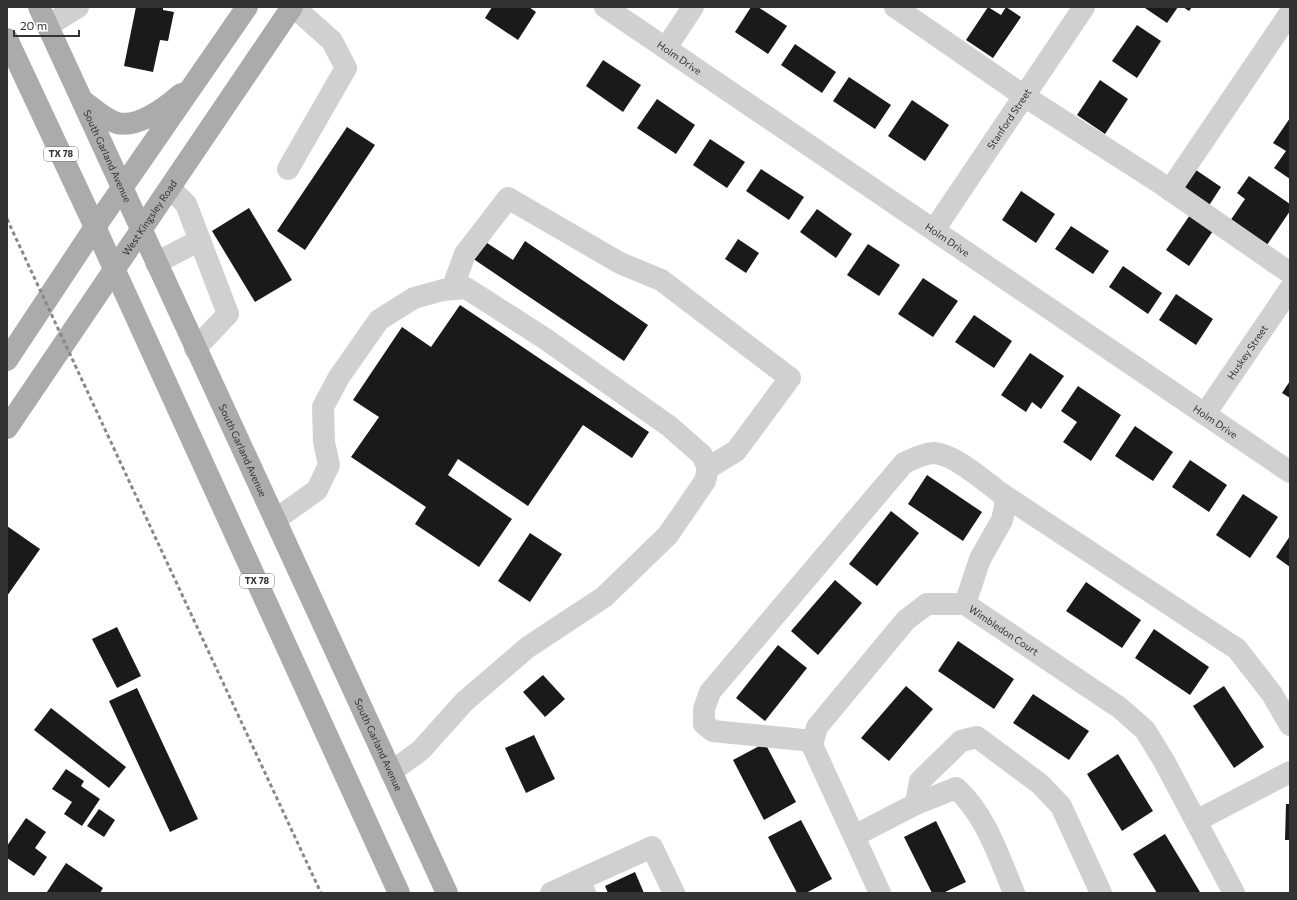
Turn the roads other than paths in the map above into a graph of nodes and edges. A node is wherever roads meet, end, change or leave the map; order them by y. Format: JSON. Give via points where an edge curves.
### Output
{"nodes":[{"id":1,"x":78,"y":7,"type":"edge"},
{"id":2,"x":293,"y":7,"type":"edge"},
{"id":3,"x":605,"y":7,"type":"edge"},
{"id":4,"x":693,"y":7,"type":"edge"},
{"id":5,"x":895,"y":7,"type":"edge"},
{"id":6,"x":1084,"y":7,"type":"edge"},
{"id":7,"x":241,"y":9,"type":"edge"},
{"id":8,"x":1290,"y":13,"type":"edge"},
{"id":9,"x":43,"y":17,"type":"edge"},
{"id":10,"x":7,"y":39,"type":"edge"},
{"id":11,"x":666,"y":48,"type":"junction"},
{"id":12,"x":196,"y":82,"type":"junction"},
{"id":13,"x":1024,"y":96,"type":"junction"},
{"id":14,"x":82,"y":100,"type":"junction"},
{"id":15,"x":288,"y":169,"type":"dead end"},
{"id":16,"x":170,"y":188,"type":"junction"},
{"id":17,"x":122,"y":190,"type":"junction"},
{"id":18,"x":1170,"y":190,"type":"junction"},
{"id":19,"x":95,"y":227,"type":"junction"},
{"id":20,"x":141,"y":230,"type":"junction"},
{"id":21,"x":934,"y":230,"type":"junction"},
{"id":22,"x":200,"y":240,"type":"junction"},
{"id":23,"x":156,"y":263,"type":"junction"},
{"id":24,"x":114,"y":270,"type":"junction"},
{"id":25,"x":1290,"y":273,"type":"edge"},
{"id":26,"x":452,"y":289,"type":"junction"},
{"id":27,"x":1290,"y":289,"type":"edge"},
{"id":28,"x":195,"y":348,"type":"junction"},
{"id":29,"x":7,"y":360,"type":"edge"},
{"id":30,"x":11,"y":414,"type":"edge"},
{"id":31,"x":1205,"y":414,"type":"junction"},
{"id":32,"x":708,"y":468,"type":"junction"},
{"id":33,"x":1290,"y":472,"type":"edge"},
{"id":34,"x":1002,"y":494,"type":"junction"},
{"id":35,"x":275,"y":520,"type":"junction"},
{"id":36,"x":965,"y":604,"type":"junction"},
{"id":37,"x":1290,"y":725,"type":"edge"},
{"id":38,"x":813,"y":741,"type":"junction"},
{"id":39,"x":391,"y":772,"type":"junction"},
{"id":40,"x":1290,"y":772,"type":"edge"},
{"id":41,"x":916,"y":804,"type":"junction"},
{"id":42,"x":1196,"y":821,"type":"junction"},
{"id":43,"x":854,"y":836,"type":"junction"},
{"id":44,"x":582,"y":886,"type":"edge"},
{"id":45,"x":399,"y":893,"type":"edge"},
{"id":46,"x":447,"y":893,"type":"edge"},
{"id":47,"x":551,"y":893,"type":"edge"},
{"id":48,"x":674,"y":893,"type":"edge"},
{"id":49,"x":880,"y":893,"type":"edge"},
{"id":50,"x":1014,"y":893,"type":"edge"},
{"id":51,"x":1101,"y":893,"type":"edge"},
{"id":52,"x":1234,"y":893,"type":"edge"}],
"edges":[{"from":1,"to":9,"type":"street"},
{"from":2,"to":15,"type":"street","via":[[332,41],[346,68]]},
{"from":2,"to":16,"type":"main road","name":"West Kingsley Road"},
{"from":3,"to":11,"type":"street","name":"Holm Drive"},
{"from":4,"to":11,"type":"street"},
{"from":5,"to":13,"type":"street"},
{"from":6,"to":13,"type":"street","name":"Stanford Street"},
{"from":7,"to":12,"type":"main road"},
{"from":8,"to":18,"type":"street"},
{"from":9,"to":14,"type":"main road","name":"South Garland Avenue"},
{"from":10,"to":19,"type":"main road","number":"TX 78"},
{"from":11,"to":21,"type":"street","name":"Holm Drive"},
{"from":12,"to":14,"type":"main road","via":[[148,118],[130,122],[118,123]]},
{"from":12,"to":17,"type":"main road"},
{"from":13,"to":18,"type":"street"},
{"from":13,"to":21,"type":"street","name":"Stanford Street"},
{"from":14,"to":17,"type":"main road","name":"South Garland Avenue"},
{"from":16,"to":20,"type":"main road","name":"West Kingsley Road"},
{"from":16,"to":22,"type":"street","via":[[186,204]]},
{"from":17,"to":19,"type":"main road"},
{"from":17,"to":20,"type":"main road","name":"South Garland Avenue"},
{"from":18,"to":25,"type":"street"},
{"from":19,"to":24,"type":"main road","number":"TX 78"},
{"from":19,"to":29,"type":"main road"},
{"from":20,"to":23,"type":"main road","name":"South Garland Avenue"},
{"from":20,"to":24,"type":"main road","name":"West Kingsley Road"},
{"from":21,"to":31,"type":"street","name":"Holm Drive"},
{"from":22,"to":23,"type":"street"},
{"from":22,"to":28,"type":"street","via":[[228,314]]},
{"from":23,"to":28,"type":"main road","name":"South Garland Avenue"},
{"from":24,"to":30,"type":"main road","name":"West Kingsley Road"},
{"from":24,"to":45,"type":"main road","number":"TX 78"},
{"from":26,"to":32,"type":"street","via":[[466,288],[544,338],[669,426],[702,455]]},
{"from":26,"to":32,"type":"street","via":[[465,254],[508,198],[620,263],[661,280],[790,378],[736,451]]},
{"from":26,"to":35,"type":"street","via":[[414,298],[379,320],[339,377],[323,407],[324,442],[329,465],[317,490]]},
{"from":27,"to":31,"type":"street","name":"Huskey Street"},
{"from":28,"to":35,"type":"main road","name":"South Garland Avenue"},
{"from":31,"to":33,"type":"street","name":"Holm Drive"},
{"from":32,"to":39,"type":"street","via":[[705,481],[668,535],[604,597],[528,647],[464,702],[421,750]]},
{"from":34,"to":36,"type":"street","via":[[1006,502],[1002,520],[980,559]]},
{"from":34,"to":37,"type":"street","via":[[1237,649],[1272,694]]},
{"from":34,"to":38,"type":"street","via":[[945,455],[932,453],[904,463],[710,692],[704,709],[704,724],[713,731]]},
{"from":35,"to":39,"type":"main road","name":"South Garland Avenue"},
{"from":36,"to":38,"type":"street","name":"Wimbledon Court","via":[[927,604],[906,620],[817,727]]},
{"from":36,"to":42,"type":"street","name":"Wimbledon Court","via":[[1120,708],[1145,730]]},
{"from":38,"to":43,"type":"street","via":[[812,745]]},
{"from":39,"to":46,"type":"main road","name":"South Garland Avenue"},
{"from":40,"to":42,"type":"street"},
{"from":41,"to":43,"type":"street"},
{"from":41,"to":50,"type":"street","via":[[956,788],[967,797],[982,819]]},
{"from":41,"to":51,"type":"street","via":[[920,781],[961,741],[978,736],[1040,784],[1061,806]]},
{"from":42,"to":52,"type":"street","name":"Wimbledon Court"},
{"from":43,"to":49,"type":"street"},
{"from":44,"to":47,"type":"street"},
{"from":44,"to":48,"type":"street","via":[[652,847]]}]}
